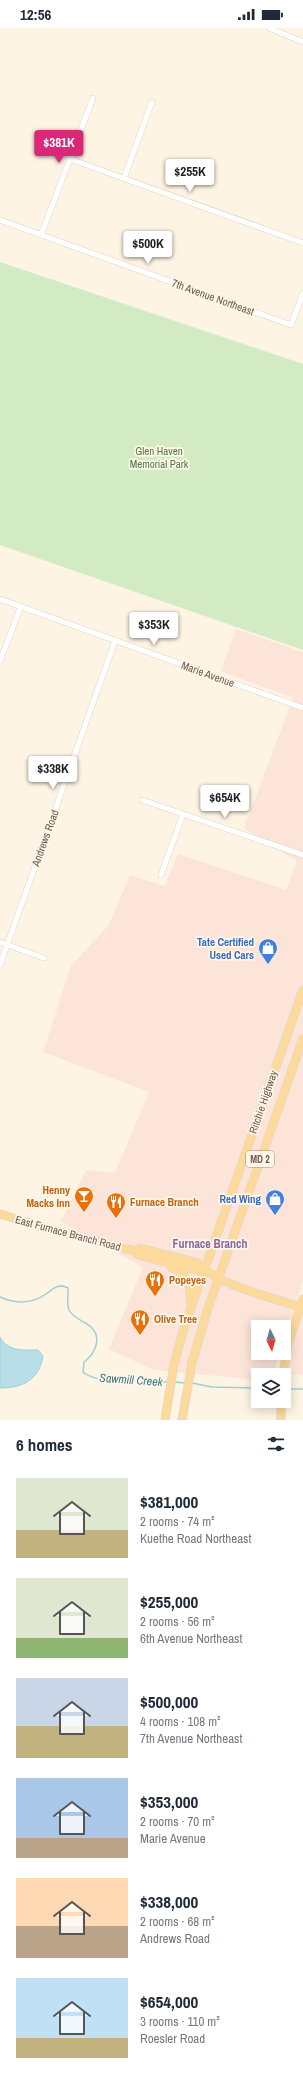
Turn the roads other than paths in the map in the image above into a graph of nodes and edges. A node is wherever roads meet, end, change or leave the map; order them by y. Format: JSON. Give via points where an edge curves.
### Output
{"nodes":[{"id":1,"x":269,"y":28,"type":"edge"},
{"id":2,"x":303,"y":42,"type":"edge"},
{"id":3,"x":93,"y":98,"type":"dead end"},
{"id":4,"x":152,"y":102,"type":"dead end"},
{"id":5,"x":70,"y":159,"type":"junction"},
{"id":6,"x":124,"y":178,"type":"junction"},
{"id":7,"x":0,"y":220,"type":"edge"},
{"id":8,"x":41,"y":235,"type":"junction"},
{"id":9,"x":303,"y":243,"type":"edge"},
{"id":10,"x":303,"y":293,"type":"edge"},
{"id":11,"x":0,"y":600,"type":"edge"},
{"id":12,"x":20,"y":606,"type":"junction"},
{"id":13,"x":115,"y":641,"type":"junction"},
{"id":14,"x":0,"y":661,"type":"edge"},
{"id":15,"x":303,"y":708,"type":"edge"},
{"id":16,"x":142,"y":800,"type":"dead end"},
{"id":17,"x":183,"y":814,"type":"junction"},
{"id":18,"x":303,"y":855,"type":"edge"},
{"id":19,"x":161,"y":876,"type":"dead end"},
{"id":20,"x":0,"y":942,"type":"edge"},
{"id":21,"x":7,"y":945,"type":"junction"},
{"id":22,"x":44,"y":958,"type":"dead end"},
{"id":23,"x":0,"y":965,"type":"edge"},
{"id":24,"x":303,"y":990,"type":"edge"},
{"id":25,"x":303,"y":1039,"type":"edge"},
{"id":26,"x":0,"y":1214,"type":"edge"},
{"id":27,"x":136,"y":1251,"type":"junction"},
{"id":28,"x":151,"y":1258,"type":"junction"},
{"id":29,"x":204,"y":1270,"type":"junction"},
{"id":30,"x":218,"y":1278,"type":"junction"},
{"id":31,"x":302,"y":1303,"type":"edge"},
{"id":32,"x":191,"y":1305,"type":"junction"},
{"id":33,"x":284,"y":1368,"type":"edge"},
{"id":34,"x":281,"y":1408,"type":"edge"},
{"id":35,"x":165,"y":1420,"type":"edge"},
{"id":36,"x":182,"y":1420,"type":"edge"},
{"id":37,"x":280,"y":1420,"type":"edge"}],
"edges":[{"from":1,"to":2,"type":"street"},
{"from":3,"to":5,"type":"street"},
{"from":4,"to":6,"type":"street"},
{"from":5,"to":6,"type":"street"},
{"from":5,"to":8,"type":"street"},
{"from":6,"to":9,"type":"street"},
{"from":7,"to":8,"type":"street","name":"7th Avenue Northeast"},
{"from":8,"to":10,"type":"street","name":"7th Avenue Northeast","via":[[291,325]]},
{"from":11,"to":12,"type":"street","name":"Marie Avenue"},
{"from":12,"to":13,"type":"street","name":"Marie Avenue"},
{"from":12,"to":14,"type":"street"},
{"from":13,"to":15,"type":"street","name":"Marie Avenue"},
{"from":13,"to":21,"type":"street","name":"Andrews Road"},
{"from":16,"to":17,"type":"street"},
{"from":17,"to":18,"type":"street"},
{"from":17,"to":19,"type":"street"},
{"from":20,"to":21,"type":"street"},
{"from":21,"to":22,"type":"street"},
{"from":21,"to":23,"type":"street","name":"Andrews Road"},
{"from":24,"to":29,"type":"main road","name":"Ritchie Highway","number":"MD 2"},
{"from":25,"to":30,"type":"main road","name":"Ritchie Highway","number":"MD 2"},
{"from":26,"to":27,"type":"main road","name":"East Furnace Branch Road"},
{"from":27,"to":28,"type":"main road","name":"East Furnace Branch Road","via":[[138,1255]]},
{"from":27,"to":29,"type":"main road","name":"East Furnace Branch Road","via":[[140,1248],[198,1262]]},
{"from":28,"to":29,"type":"main road","name":"East Furnace Branch Road"},
{"from":28,"to":32,"type":"main road","via":[[183,1273],[189,1286]]},
{"from":29,"to":30,"type":"main road"},
{"from":29,"to":32,"type":"main road","name":"Ritchie Highway","number":"MD 2"},
{"from":30,"to":31,"type":"main road"},
{"from":30,"to":36,"type":"main road","name":"Ritchie Highway","number":"MD 2","via":[[189,1378]]},
{"from":31,"to":33,"type":"main road","via":[[288,1344]]},
{"from":32,"to":35,"type":"main road","name":"Ritchie Highway","number":"MD 2","via":[[171,1377]]},
{"from":34,"to":37,"type":"main road"}]}
